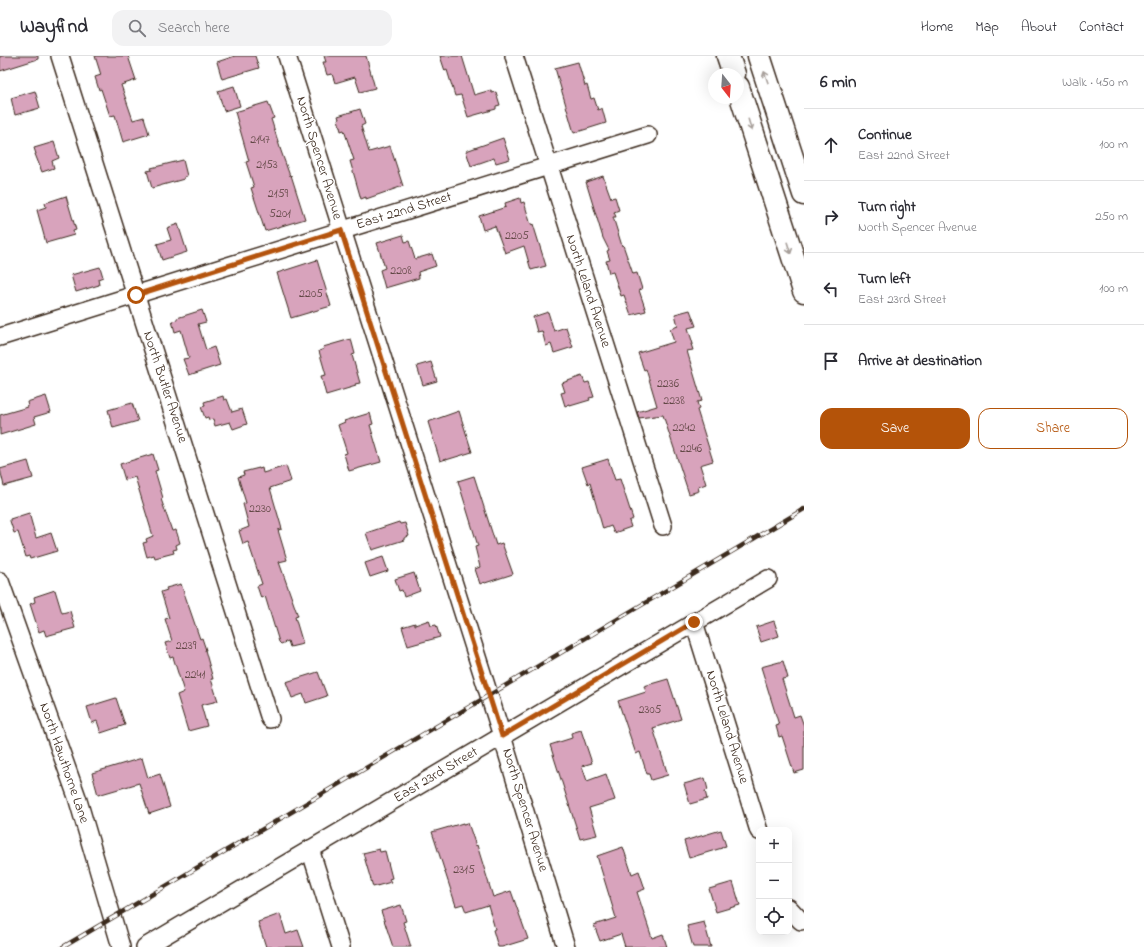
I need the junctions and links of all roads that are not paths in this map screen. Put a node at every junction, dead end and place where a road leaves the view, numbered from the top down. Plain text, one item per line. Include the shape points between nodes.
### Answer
1 (60, 56) edge
2 (287, 56) edge
3 (514, 56) edge
4 (728, 56) edge
5 (759, 56) edge
6 (732, 68) edge
7 (744, 104) edge
8 (648, 135) dead end
9 (549, 167) junction
10 (804, 194) edge
11 (341, 230) junction
12 (804, 291) edge
13 (136, 295) junction
14 (0, 337) edge
15 (662, 526) dead end
16 (768, 579) dead end
17 (0, 581) edge
18 (694, 622) junction
19 (270, 719) dead end
20 (502, 736) junction
21 (758, 827) edge
22 (310, 849) junction
23 (792, 912) edge
24 (801, 922) dead end
25 (121, 947) edge
26 (145, 947) edge
27 (341, 947) edge
28 (566, 947) edge

1 - 13 street, North Butler Avenue
2 - 11 street, North Spencer Avenue
3 - 9 street, North Leland Avenue
4 - 6 main road
10 -> 5 main road
7 -> 12 main road
8 - 9 street, East 22nd Street
9 - 11 street, East 22nd Street
9 - 15 street, North Leland Avenue
11 - 13 street, East 22nd Street
11 - 20 street, North Spencer Avenue
13 - 14 street, East 22nd Street
13 - 19 street, North Butler Avenue
16 - 18 street, East 23rd Street
17 - 25 street, North Hawthorne Lane via 77,797
18 - 20 street, East 23rd Street
18 - 21 street, North Leland Avenue
20 - 22 street, East 23rd Street
20 - 28 street, North Spencer Avenue
22 - 26 street, East 23rd Street
22 - 27 street
23 - 24 street

